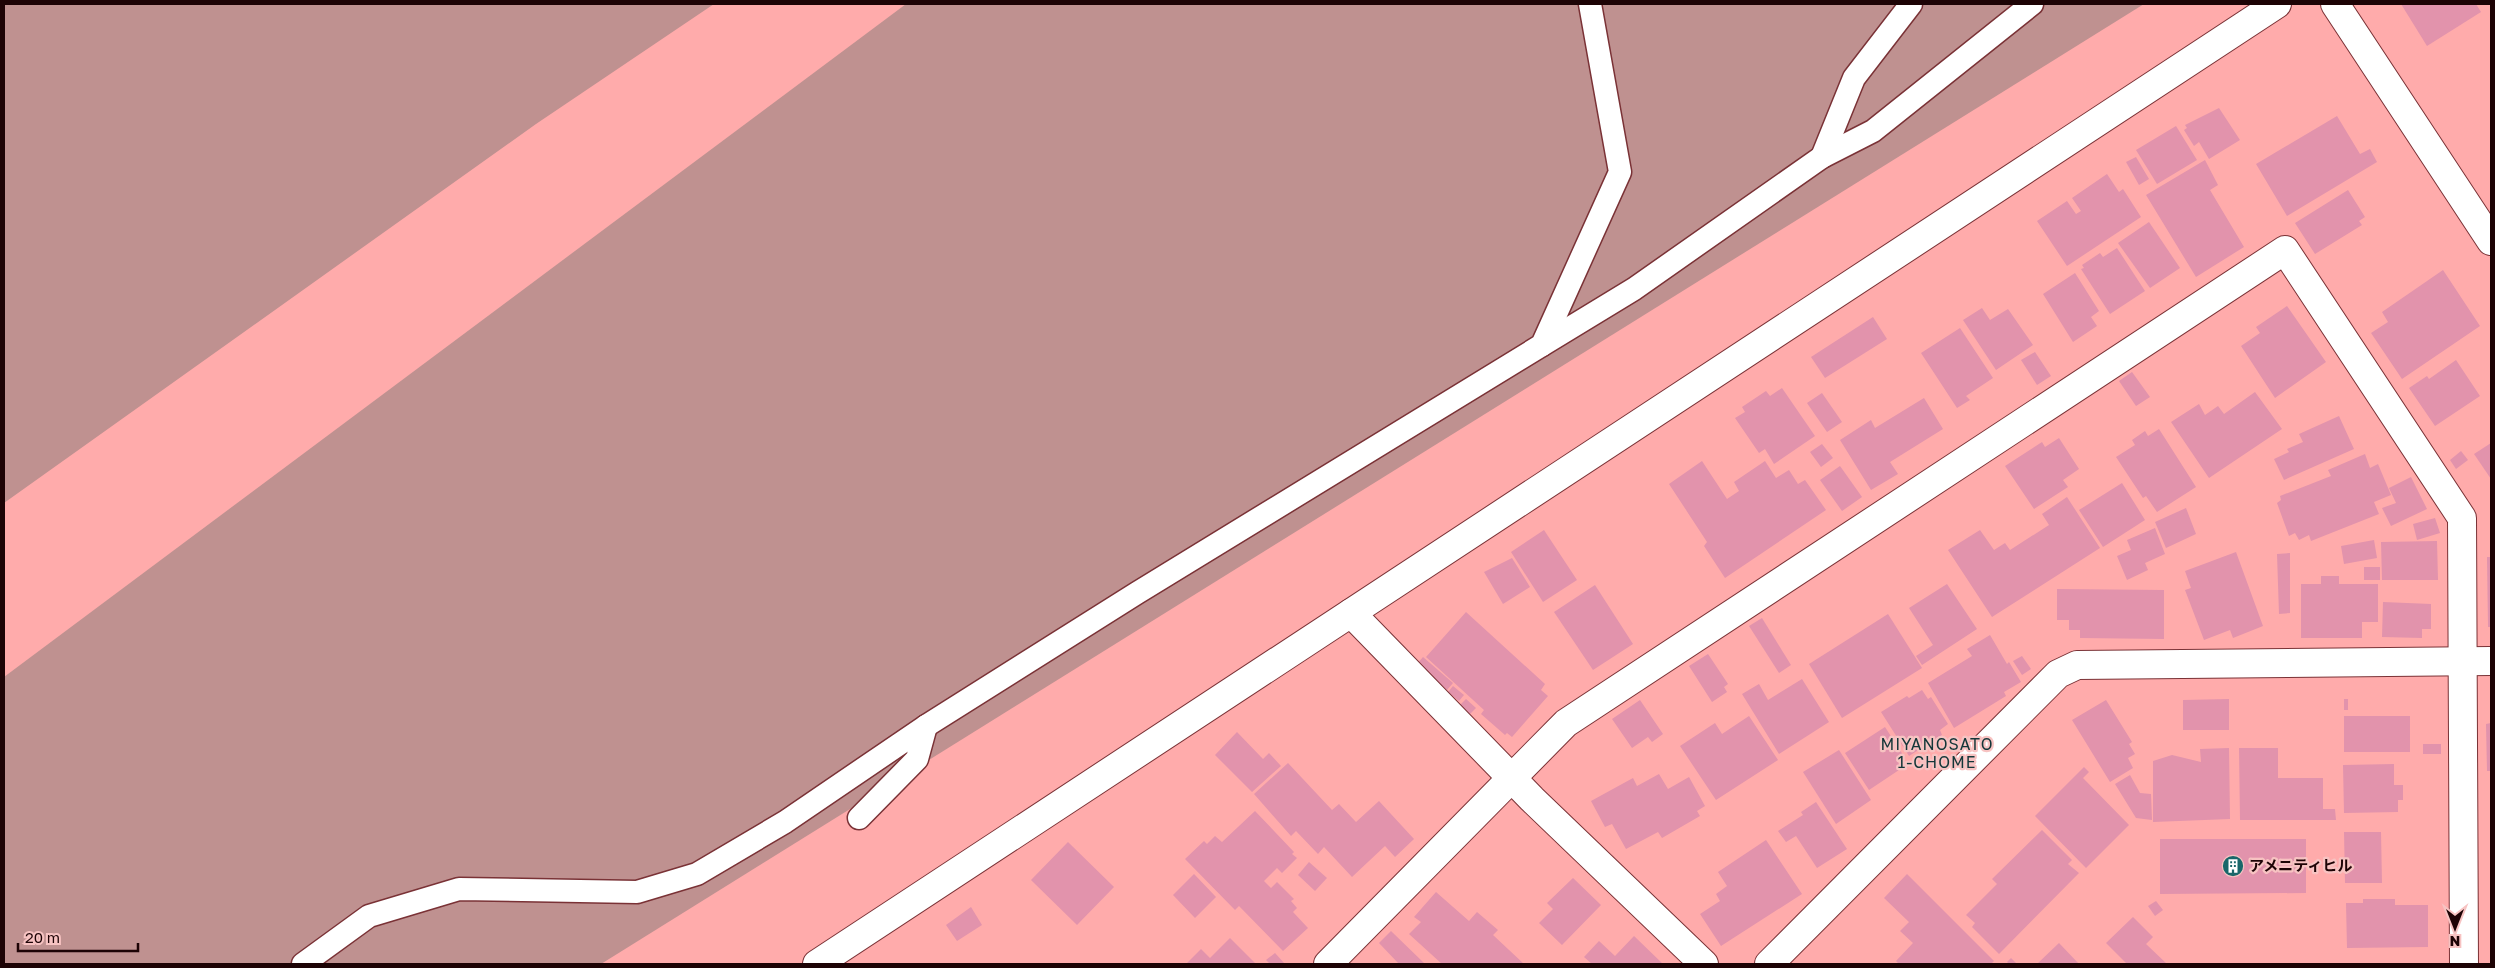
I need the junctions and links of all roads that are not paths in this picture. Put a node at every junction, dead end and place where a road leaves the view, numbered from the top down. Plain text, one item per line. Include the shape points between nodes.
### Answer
1 (1590, 4) edge
2 (1911, 4) edge
3 (2032, 4) edge
4 (2277, 4) edge
5 (2335, 4) edge
6 (1822, 157) junction
7 (2491, 240) edge
8 (1542, 345) junction
9 (1351, 613) junction
10 (2491, 661) edge
11 (2462, 662) junction
12 (926, 726) junction
13 (1512, 778) junction
14 (858, 818) dead end
15 (303, 964) edge
16 (817, 964) edge
17 (1328, 964) edge
18 (1704, 964) edge
19 (1770, 964) edge
20 (2464, 964) edge

1 - 8 lane via 1620,172
2 - 6 lane via 1854,78
3 - 6 lane via 1873,131
4 - 9 street
5 - 7 street
6 - 8 lane via 1634,289
8 - 12 lane
9 - 13 street
9 - 16 street
10 - 11 street
11 - 13 street via 2462,518 2285,250 1566,723
11 - 19 street via 2077,665 2058,674
11 - 20 street
12 - 14 lane via 917,759
12 - 15 lane via 785,822 697,874 637,892 459,889 369,916
13 - 17 street
13 - 18 street

